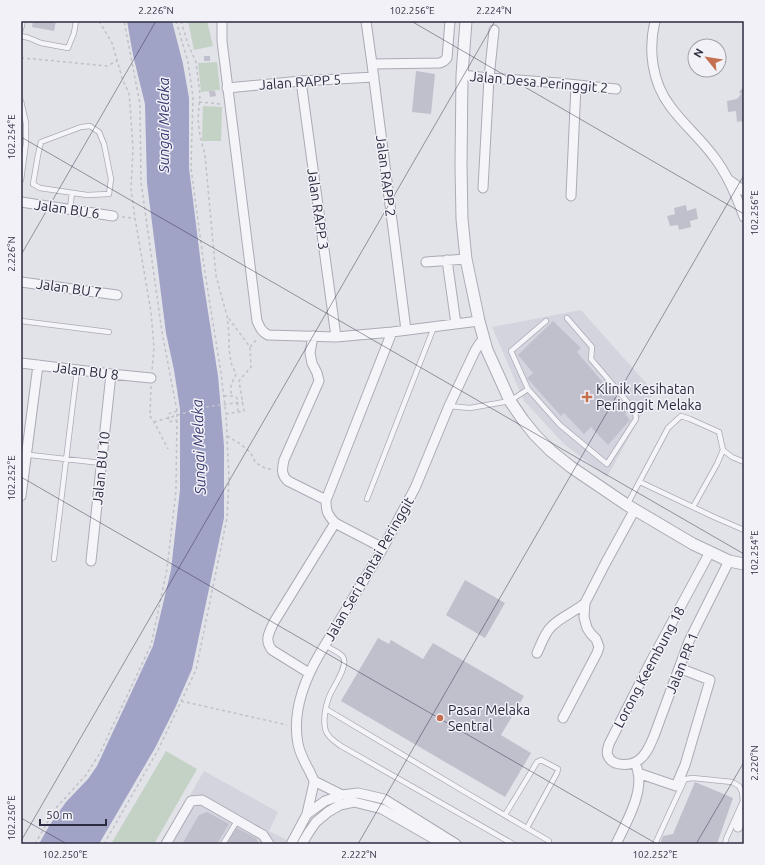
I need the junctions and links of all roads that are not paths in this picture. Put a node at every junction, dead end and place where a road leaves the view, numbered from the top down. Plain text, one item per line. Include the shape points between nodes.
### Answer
1 (23, 21) edge
2 (76, 21) edge
3 (222, 21) edge
4 (366, 21) edge
5 (450, 21) edge
6 (466, 21) edge
7 (655, 21) edge
8 (21, 28) edge
9 (494, 30) dead end
10 (21, 36) edge
11 (372, 64) junction
12 (462, 75) junction
13 (374, 77) junction
14 (489, 78) junction
15 (301, 81) junction
16 (576, 85) junction
17 (227, 88) junction
18 (616, 89) dead end
19 (21, 101) edge
20 (21, 180) edge
21 (728, 180) junction
22 (483, 188) dead end
23 (744, 191) edge
24 (72, 193) junction
25 (571, 196) dead end
26 (21, 202) edge
27 (70, 209) junction
28 (113, 216) road end
29 (744, 217) edge
30 (466, 259) junction
31 (447, 260) junction
32 (426, 262) dead end
33 (21, 282) edge
34 (117, 294) dead end
35 (567, 318) dead end
36 (21, 321) edge
37 (479, 321) junction
38 (546, 321) dead end
39 (456, 324) junction
40 (434, 327) junction
41 (406, 330) junction
42 (109, 332) dead end
43 (392, 332) junction
44 (314, 336) junction
45 (336, 337) junction
46 (484, 341) junction
47 (21, 363) edge
48 (38, 365) junction
49 (77, 370) junction
50 (111, 374) junction
51 (151, 378) road end
52 (528, 389) junction
53 (510, 401) junction
54 (449, 406) junction
55 (723, 450) junction
56 (24, 455) edge
57 (66, 459) junction
58 (744, 462) edge
59 (102, 463) junction
60 (640, 482) junction
61 (21, 496) edge
62 (367, 499) dead end
63 (326, 500) junction
64 (631, 507) junction
65 (693, 507) junction
66 (335, 523) junction
67 (744, 530) edge
68 (384, 548) junction
69 (710, 552) junction
70 (54, 559) dead end
71 (91, 561) dead end
72 (729, 561) junction
73 (744, 564) edge
74 (585, 603) junction
75 (325, 645) junction
76 (537, 653) dead end
77 (679, 668) junction
78 (309, 673) junction
79 (326, 709) junction
80 (563, 718) dead end
81 (635, 763) junction
82 (638, 773) junction
83 (314, 781) junction
84 (342, 795) junction
85 (744, 813) edge
86 (307, 814) junction
87 (505, 815) junction
88 (237, 821) junction
89 (738, 827) dead end
90 (527, 828) junction
91 (440, 843) edge
92 (166, 844) edge
93 (223, 844) edge
94 (269, 844) edge
95 (291, 844) edge
96 (302, 844) edge
97 (456, 844) edge
98 (512, 844) edge
99 (549, 844) edge
100 (616, 844) edge
101 (655, 844) edge
102 (724, 844) edge

1 - 8 lane
2 - 10 lane via 68,48 40,43
3 - 17 street
4 - 11 street, Jalan RAPP 2
5 - 11 street via 447,58 444,61
6 - 12 street
7 - 21 street via 652,51 660,89 669,106 714,157
9 - 14 street
11 - 13 street, Jalan RAPP 2
12 - 14 street, Jalan Desa Peringgit 2
12 - 30 street via 460,166
13 - 15 street, Jalan RAPP 5
13 - 41 street, Jalan RAPP 2
14 - 16 street, Jalan Desa Peringgit 2
14 - 22 street
15 - 17 street, Jalan RAPP 5
15 - 45 street, Jalan RAPP 3
16 - 18 street, Jalan Desa Peringgit 2
16 - 25 street
17 - 44 street via 259,328 268,335
19 - 20 lane via 26,123 26,144
21 - 23 street
21 - 29 street
24 - 24 lane via 40,188 33,184 41,142 90,126 99,132 104,144 111,179 109,194
24 - 27 lane
26 - 27 street, Jalan BU 6
27 - 28 street, Jalan BU 6
30 - 31 street
30 - 37 street
31 - 32 street
31 - 39 street
33 - 34 street, Jalan BU 7
35 - 52 lane via 592,347 591,358 635,411 636,419 607,464 560,425
36 - 42 lane
37 - 39 street
37 - 46 street
38 - 52 lane via 512,351
39 - 40 street
40 - 41 street
40 - 62 lane
41 - 43 street
43 - 45 street
43 - 63 street
44 - 45 street
44 - 63 street via 310,353 318,381 284,460 282,473 288,481
46 - 53 street
46 - 54 street, Jalan Seri Pantai Peringgit via 477,346
47 - 48 street, Jalan BU 8
48 - 49 street, Jalan BU 8
48 - 56 street
49 - 50 street, Jalan BU 8
49 - 57 lane
50 - 51 street, Jalan BU 8
50 - 59 street, Jalan BU 10
52 - 53 lane
53 - 54 lane via 470,408
53 - 64 street via 535,435 551,451 570,467
54 - 68 street, Jalan Seri Pantai Peringgit via 415,488
55 - 58 lane
55 - 60 lane via 719,432 681,416 668,428
55 - 65 lane
56 - 57 lane
56 - 61 street
57 - 59 lane
57 - 70 lane
59 - 71 street, Jalan BU 10
60 - 64 lane
60 - 65 lane
63 - 66 street via 326,509
64 - 69 street
64 - 74 street
65 - 67 lane
66 - 68 street
66 - 78 street via 274,622 267,639 272,650
68 - 75 street, Jalan Seri Pantai Peringgit
69 - 72 street
69 - 81 street, Lorong Keembung 18 via 609,744 607,751 612,761 619,764
72 - 73 street
72 - 77 street, Jalan PR 1 via 689,641
74 - 76 street via 551,627
74 - 80 street via 584,617 587,628 596,639 598,647
75 - 78 street, Jalan Seri Pantai Peringgit
75 - 79 lane via 344,657 345,662
77 - 81 street, Jalan PR 1 via 648,750
77 - 82 street via 710,680 685,765 676,786
78 - 83 street, Jalan Seri Pantai Peringgit via 303,688 296,734 301,755
79 - 87 lane
79 - 98 lane via 324,724 328,736 341,746
81 - 82 street
82 - 100 street via 635,802
83 - 84 street
83 - 86 street
84 - 86 street via 325,801
84 - 97 street via 358,793 384,799
85 - 89 street
86 - 95 street
87 - 90 lane
87 - 90 lane via 537,762 541,760 558,769
88 - 92 street via 202,800 191,801
88 - 93 lane
88 - 94 street via 263,835
90 - 99 lane via 550,841
91 - 96 street via 382,809 354,802 340,805 328,812 316,822
101 - 102 lane via 685,779 693,778 732,782 739,786 742,792 742,801

